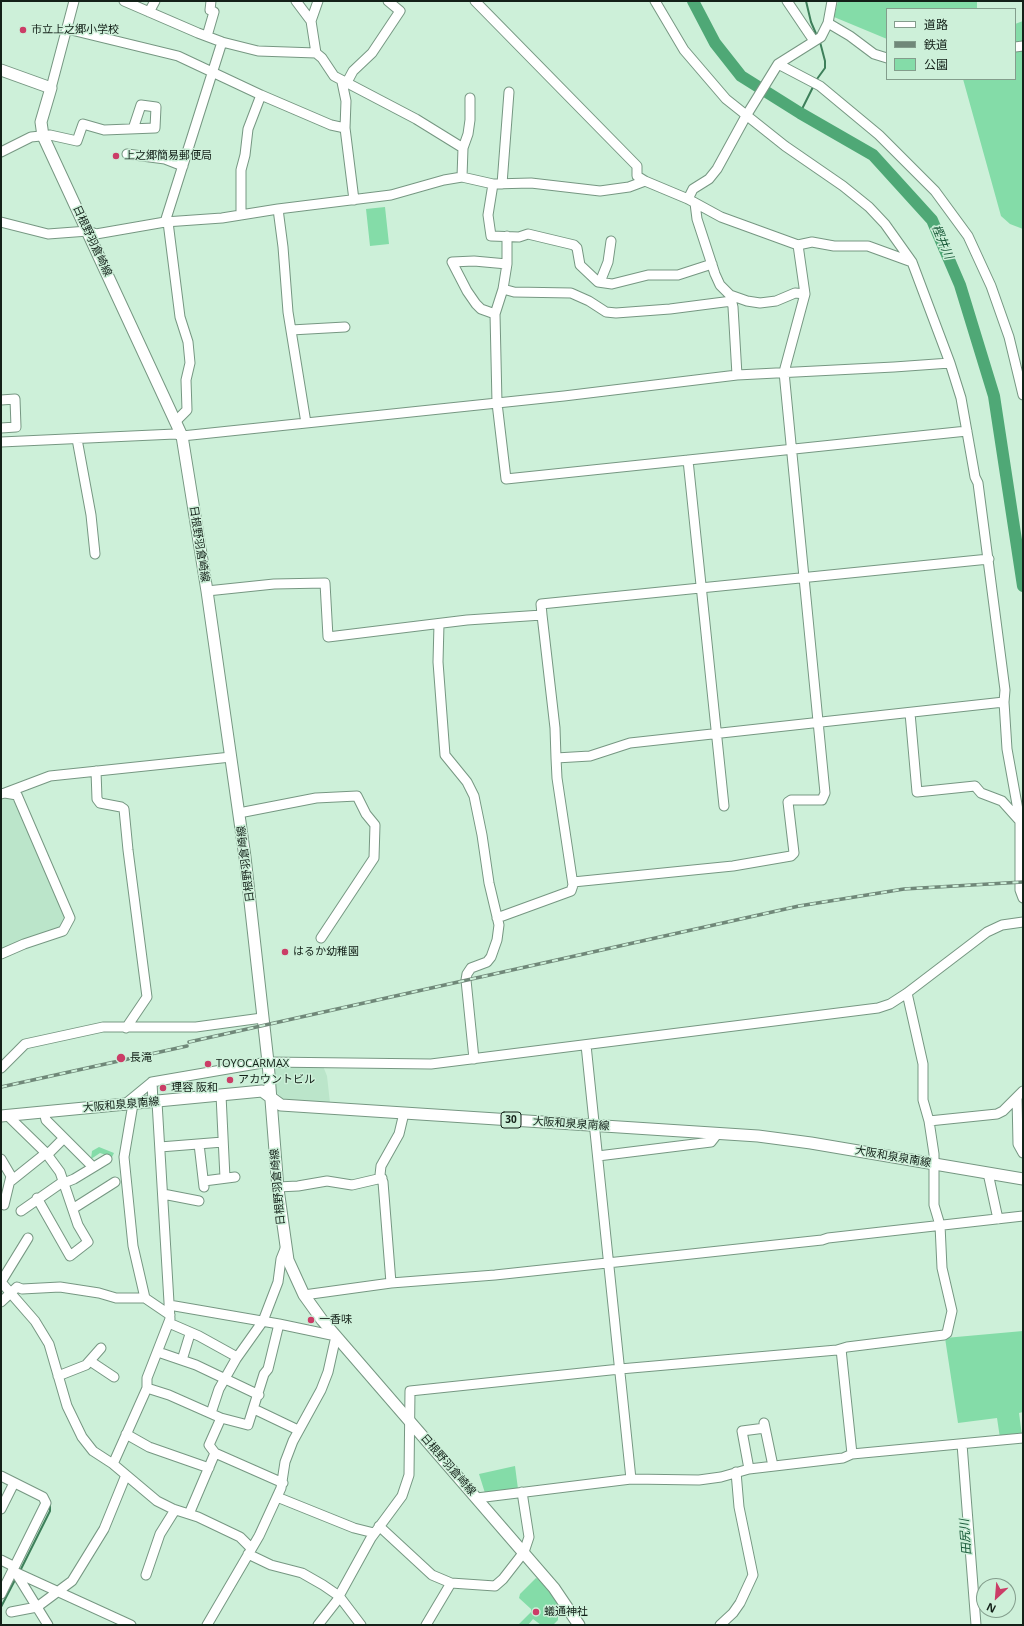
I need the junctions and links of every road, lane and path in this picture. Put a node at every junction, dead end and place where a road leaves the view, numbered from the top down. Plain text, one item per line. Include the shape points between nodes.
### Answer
1 (74, 1) edge
2 (124, 1) edge
3 (155, 1) edge
4 (211, 1) edge
5 (296, 1) edge
6 (318, 1) edge
7 (388, 1) edge
8 (475, 1) edge
9 (655, 1) edge
10 (787, 1) edge
11 (832, 1) edge
12 (149, 12) junction
13 (312, 21) junction
14 (828, 23) junction
15 (67, 29) junction
16 (207, 36) junction
17 (817, 39) junction
18 (222, 42) junction
19 (316, 53) junction
20 (886, 58) edge
21 (778, 64) junction
22 (1, 70) edge
23 (213, 72) junction
24 (344, 83) junction
25 (51, 88) junction
26 (509, 92) dead end
27 (261, 95) junction
28 (470, 98) dead end
29 (746, 116) junction
30 (345, 128) junction
31 (133, 129) dead end
32 (43, 136) junction
33 (464, 148) junction
34 (1, 152) edge
35 (127, 154) dead end
36 (182, 166) junction
37 (462, 178) junction
38 (645, 182) junction
39 (498, 184) junction
40 (354, 200) junction
41 (692, 201) junction
42 (278, 209) junction
43 (241, 215) junction
44 (1, 222) edge
45 (166, 222) junction
46 (88, 230) junction
47 (507, 236) junction
48 (611, 241) dead end
49 (798, 245) junction
50 (912, 262) junction
51 (507, 264) junction
52 (712, 264) junction
53 (600, 282) junction
54 (503, 289) junction
55 (806, 294) junction
56 (731, 298) junction
57 (495, 314) junction
58 (345, 327) dead end
59 (291, 330) junction
60 (950, 363) junction
61 (784, 372) junction
62 (737, 375) junction
63 (1023, 395) edge
64 (1, 400) edge
65 (497, 403) junction
66 (176, 421) junction
67 (306, 423) junction
68 (1, 428) edge
69 (967, 431) junction
70 (182, 436) junction
71 (77, 439) junction
72 (1, 442) edge
73 (791, 450) junction
74 (688, 460) junction
75 (94, 554) dead end
76 (989, 559) junction
77 (805, 577) junction
78 (701, 587) junction
79 (207, 591) junction
80 (542, 615) junction
81 (439, 624) junction
82 (1004, 702) junction
83 (910, 713) junction
84 (819, 724) junction
85 (716, 735) junction
86 (231, 757) junction
87 (556, 758) junction
88 (96, 771) junction
89 (3, 794) edge
90 (724, 806) dead end
91 (239, 813) junction
92 (1020, 821) junction
93 (573, 882) junction
94 (1023, 898) edge
95 (497, 918) junction
96 (1023, 922) edge
97 (321, 938) dead end
98 (1, 954) edge
99 (907, 993) junction
100 (262, 1018) junction
101 (126, 1028) junction
102 (586, 1045) junction
103 (474, 1059) junction
104 (268, 1062) junction
105 (1, 1068) edge
106 (152, 1082) junction
107 (1020, 1094) edge
108 (221, 1095) junction
109 (270, 1096) junction
110 (155, 1102) junction
111 (128, 1104) junction
112 (44, 1112) junction
113 (404, 1113) junction
114 (4, 1115) edge
115 (929, 1121) junction
116 (594, 1126) junction
117 (718, 1133) junction
118 (64, 1138) junction
119 (223, 1142) junction
120 (199, 1144) junction
121 (160, 1148) junction
122 (1023, 1153) edge
123 (47, 1154) junction
124 (598, 1156) junction
125 (107, 1158) dead end
126 (1, 1159) edge
127 (935, 1164) junction
128 (93, 1167) junction
129 (988, 1173) junction
130 (382, 1178) junction
131 (1023, 1178) edge
132 (11, 1181) junction
133 (64, 1182) junction
134 (115, 1182) dead end
135 (278, 1187) junction
136 (163, 1194) junction
137 (37, 1198) junction
138 (199, 1201) dead end
139 (4, 1204) dead end
140 (74, 1208) junction
141 (21, 1211) dead end
142 (1023, 1216) edge
143 (998, 1219) junction
144 (940, 1225) junction
145 (28, 1238) dead end
146 (285, 1249) junction
147 (609, 1262) junction
148 (391, 1284) junction
149 (10, 1292) junction
150 (304, 1295) junction
151 (146, 1298) junction
152 (1, 1302) edge
153 (169, 1305) junction
154 (169, 1319) junction
155 (263, 1321) junction
156 (279, 1324) junction
157 (190, 1334) junction
158 (336, 1336) junction
159 (101, 1348) dead end
160 (841, 1349) junction
161 (158, 1352) junction
162 (237, 1357) junction
163 (90, 1360) junction
164 (182, 1360) junction
165 (620, 1369) junction
166 (58, 1376) junction
167 (114, 1377) dead end
168 (224, 1379) junction
169 (147, 1388) junction
170 (259, 1395) junction
171 (254, 1409) junction
172 (211, 1413) junction
173 (221, 1418) junction
174 (409, 1420) junction
175 (298, 1430) junction
176 (126, 1434) junction
177 (1023, 1438) edge
178 (962, 1444) junction
179 (215, 1453) junction
180 (852, 1454) junction
181 (113, 1464) junction
182 (773, 1466) junction
183 (209, 1468) junction
184 (749, 1468) junction
185 (736, 1472) junction
186 (126, 1475) junction
187 (1, 1476) edge
188 (631, 1479) junction
189 (14, 1483) junction
190 (283, 1483) junction
191 (522, 1492) junction
192 (277, 1497) junction
193 (477, 1498) junction
194 (1, 1509) edge
195 (175, 1510) junction
196 (189, 1514) junction
197 (377, 1530) junction
198 (250, 1551) junction
199 (524, 1552) junction
200 (1, 1560) edge
201 (14, 1571) junction
202 (146, 1575) dead end
203 (451, 1583) junction
204 (58, 1591) junction
205 (1, 1594) edge
206 (339, 1597) junction
207 (37, 1607) junction
208 (11, 1612) dead end
209 (48, 1625) edge
210 (130, 1625) edge
211 (207, 1625) edge
212 (318, 1625) edge
213 (361, 1625) edge
214 (426, 1625) edge
215 (579, 1625) edge
216 (720, 1625) edge
217 (976, 1625) edge

1 - 15 street
2 - 12 street
3 - 12 street
4 - 16 street via 210,10 214,12
5 - 13 street
6 - 13 street
7 - 24 street via 400,10 372,54
8 - 38 street via 637,166 637,176
9 - 29 street via 692,61 726,99
10 - 17 street
11 - 14 street
12 - 16 street
13 - 19 street
14 - 17 street
14 - 20 street via 874,54
15 - 23 street via 178,56
15 - 25 street
16 - 18 street
17 - 21 street
18 - 19 street via 258,51
18 - 23 street
19 - 24 street via 334,76
21 - 29 street
21 - 63 street via 820,86 879,135 935,191 968,236 992,286 1009,337
22 - 25 main road
23 - 27 street
23 - 36 street
24 - 30 street
24 - 33 street via 416,119
25 - 32 main road, 日根野羽倉崎線 via 41,122
26 - 39 street
27 - 30 street via 331,125
27 - 43 street via 248,129 241,170
28 - 33 street via 470,120
29 - 41 street via 717,169 709,179 693,189
29 - 50 street via 869,207 885,224
30 - 40 street
31 - 32 street via 104,130 83,124 77,141 50,135
32 - 34 street via 32,137
32 - 46 main road, 日根野羽倉崎線
33 - 37 street
35 - 36 street via 165,159
36 - 45 street
37 - 39 street
37 - 40 street via 444,180 391,196
38 - 39 street via 600,191 531,183
38 - 41 street
39 - 47 street via 488,215 491,236
40 - 42 street
41 - 49 street via 721,217
41 - 52 street
42 - 43 street
42 - 59 street
43 - 45 street
44 - 46 street via 48,234
45 - 46 street via 96,234
45 - 66 street via 180,317 188,342 190,363 186,380 187,410
46 - 66 main road, 日根野羽倉崎線
47 - 51 street
47 - 53 street via 519,237 528,234 574,244 580,265
48 - 53 street via 608,262
49 - 50 street via 812,242 834,246 868,246
49 - 55 street
50 - 60 street
51 - 54 street
51 - 57 street via 452,262 476,304 481,309
52 - 53 street via 678,275 648,275 612,284
52 - 56 street via 720,285
54 - 56 street via 514,292 571,292 606,312 616,313 670,309
54 - 57 street
55 - 56 street via 795,293 776,301 760,303
55 - 61 street
56 - 62 street
57 - 65 street
58 - 59 street
59 - 67 street
60 - 61 street
60 - 69 street via 961,398
61 - 62 street
61 - 73 street
62 - 65 street
64 - 68 street via 15,399 16,427
65 - 67 street
65 - 74 street via 506,479
66 - 70 main road, 日根野羽倉崎線
67 - 70 street
69 - 73 street
69 - 76 street via 978,483
70 - 71 street via 175,434
70 - 79 main road, 日根野羽倉崎線
71 - 72 street
71 - 75 street via 92,515
73 - 74 street
73 - 77 street
74 - 78 street
76 - 77 street
76 - 82 street via 1006,690
77 - 78 street
77 - 84 street
78 - 80 street via 541,604
78 - 85 street
79 - 81 street via 274,584 325,583 328,637
79 - 86 main road, 日根野羽倉崎線
80 - 81 street
80 - 87 street
81 - 95 street via 438,662 445,755 467,782 474,796
82 - 83 street
82 - 92 street via 1007,749
83 - 84 street
83 - 92 street via 917,792 975,786 981,793 1002,801
84 - 85 street
84 - 93 street via 825,793 822,800 788,802 794,853 791,856 733,866
85 - 87 street via 630,743 590,756
85 - 90 street
86 - 88 street
86 - 91 main road, 日根野羽倉崎線
87 - 93 street
88 - 89 street via 42,777
88 - 101 street via 97,800 124,809 147,997
89 - 98 street via 17,795 70,918 63,931
91 - 97 street via 316,798 357,796 375,825 374,858
91 - 100 main road, 日根野羽倉崎線
92 - 94 street via 1020,890
93 - 95 street via 571,892
95 - 103 street via 497,940 491,957 487,962 471,968 466,980
96 - 99 street via 1002,925 987,932
99 - 102 street via 878,1008
99 - 115 street via 923,1064 923,1100
100 - 101 street via 196,1027
100 - 104 main road, 日根野羽倉崎線
101 - 105 street via 103,1027 25,1044
102 - 103 street
102 - 116 street
103 - 104 street via 431,1064
104 - 106 street
104 - 109 main road, 日根野羽倉崎線
106 - 110 street
106 - 111 street
107 - 115 street via 997,1114
107 - 122 street via 1018,1139
108 - 109 main road, 大阪和泉泉南線 / 30 via 262,1091
108 - 110 main road, 大阪和泉泉南線 / 30
108 - 119 street
109 - 113 main road, 大阪和泉泉南線 / 30 via 281,1105
109 - 135 main road, 日根野羽倉崎線
110 - 111 main road, 大阪和泉泉南線 / 30
110 - 121 street
111 - 112 main road, 大阪和泉泉南線 / 30
111 - 151 street via 124,1157 129,1220
112 - 114 main road, 大阪和泉泉南線 / 30
112 - 118 street via 46,1120
113 - 116 main road, 大阪和泉泉南線 / 30
113 - 130 street via 399,1134 381,1166
114 - 123 street
115 - 127 street
116 - 117 main road, 大阪和泉泉南線 / 30
116 - 124 street
117 - 124 street via 712,1142
117 - 127 main road, 大阪和泉泉南線 / 30 via 805,1142
118 - 123 street
118 - 128 street
119 - 120 street
119 - 120 street via 230,1178 204,1184
120 - 121 street
121 - 136 street
123 - 132 street
123 - 133 street
124 - 147 street
125 - 128 street
126 - 132 street via 8,1169
127 - 129 main road, 大阪和泉泉南線 / 30
127 - 144 street via 934,1204
128 - 133 street
129 - 131 main road, 大阪和泉泉南線 / 30
129 - 143 street
130 - 135 street via 352,1185 327,1181
130 - 148 street
132 - 139 street
133 - 137 street
133 - 140 street
134 - 140 street
135 - 146 main road, 日根野羽倉崎線
136 - 138 street
136 - 153 street
137 - 140 street via 70,1256 88,1242 78,1225
137 - 141 street
142 - 143 street
143 - 144 street
144 - 147 street
144 - 160 street via 942,1268 952,1310 947,1333 944,1336
145 - 149 street via 1,1282
146 - 150 main road, 日根野羽倉崎線
146 - 155 street via 278,1282
147 - 148 street
147 - 165 street
148 - 150 street
149 - 151 street via 17,1286 22,1289 60,1287 116,1298
149 - 152 street
149 - 166 street via 49,1344
150 - 158 main road, 日根野羽倉崎線
151 - 154 street
153 - 154 street
153 - 155 street
154 - 157 street
154 - 161 street
155 - 156 street
155 - 162 street
156 - 158 street
156 - 170 street
157 - 162 street via 199,1336
157 - 164 street
158 - 174 main road, 日根野羽倉崎線
158 - 175 street via 321,1390
159 - 163 street
160 - 165 street
160 - 180 street
161 - 164 street
161 - 169 street via 147,1378
162 - 168 street
163 - 166 street via 86,1365
163 - 167 street
164 - 168 street
165 - 174 street via 410,1391
165 - 188 street
166 - 181 street via 67,1406 82,1437 93,1451
168 - 170 street
168 - 172 street
169 - 172 street
169 - 176 street
170 - 171 street
171 - 173 street via 248,1425
171 - 175 street
172 - 173 street
173 - 179 street via 209,1445
174 - 193 main road, 日根野羽倉崎線
174 - 197 street via 409,1475 402,1496
175 - 190 street via 286,1462
176 - 181 street
176 - 183 street via 149,1447
177 - 178 street
178 - 180 street
178 - 217 street
179 - 183 street
179 - 190 street
180 - 182 street via 843,1458
181 - 186 street
182 - 184 street
182 - 184 street via 764,1426 742,1431
183 - 196 street
184 - 185 street
185 - 188 street via 698,1480
185 - 216 street via 739,1507 753,1575 740,1603
186 - 195 street via 157,1501
186 - 204 street via 104,1529 89,1557 72,1581
187 - 189 street
188 - 191 street
189 - 194 street
189 - 201 street via 43,1498 46,1503
190 - 192 street
191 - 193 street
191 - 199 street via 528,1537
192 - 197 street via 354,1528
192 - 198 street
193 - 199 main road, 日根野羽倉崎線
195 - 196 street
195 - 202 street via 160,1534
196 - 198 street via 240,1537
197 - 203 street via 432,1575
197 - 206 street
198 - 206 street via 270,1565 302,1573
198 - 211 street
199 - 203 street via 503,1579 494,1586
199 - 215 main road, 日根野羽倉崎線 via 554,1588
200 - 201 street
201 - 204 street
201 - 205 street
201 - 207 street
203 - 214 street
204 - 207 street
204 - 210 street
206 - 212 street
206 - 213 street
207 - 208 street
207 - 209 street

